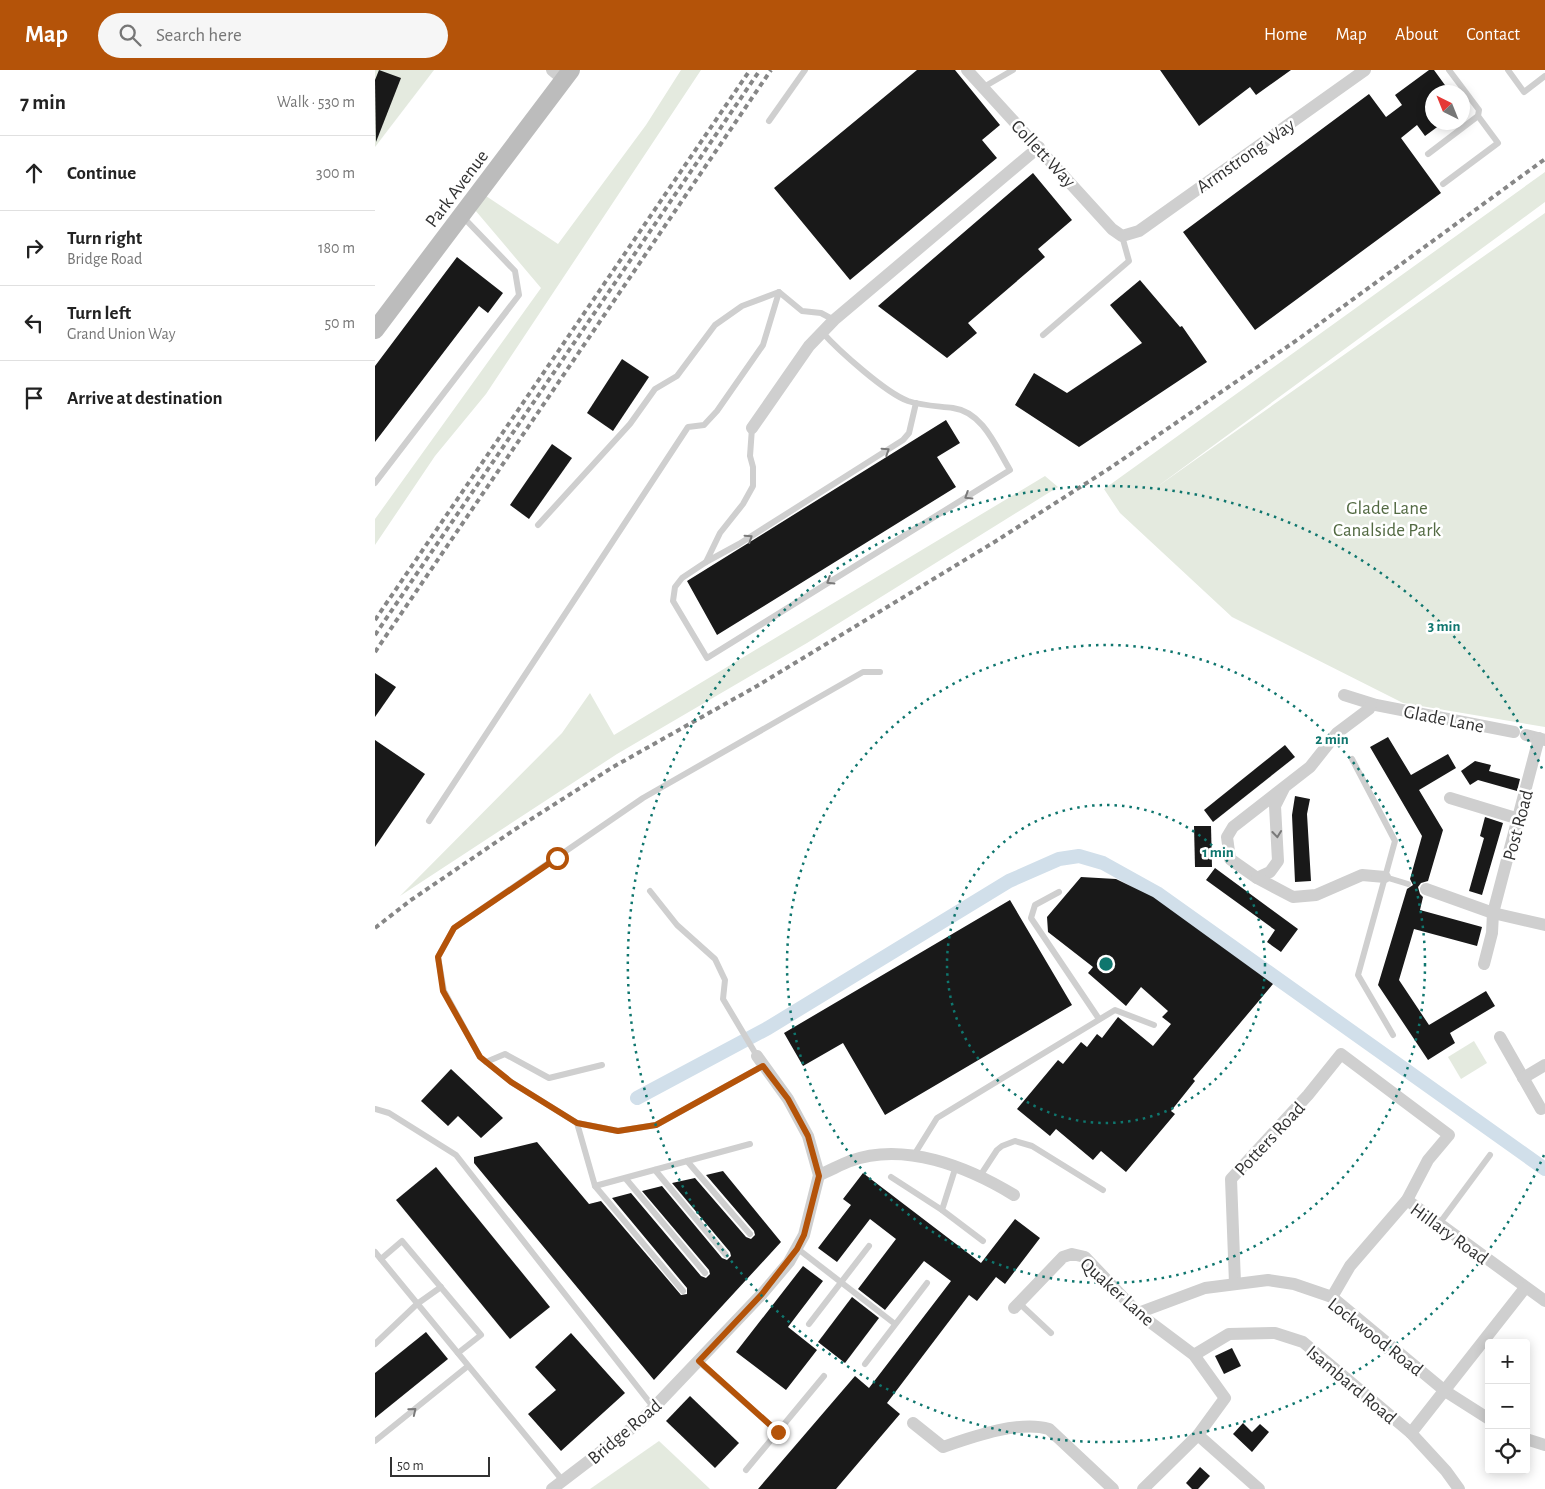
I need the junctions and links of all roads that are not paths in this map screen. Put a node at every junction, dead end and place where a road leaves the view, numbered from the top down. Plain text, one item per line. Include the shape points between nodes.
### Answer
1 (805, 70) edge
2 (967, 70) edge
3 (1013, 70) edge
4 (1365, 70) edge
5 (1449, 70) edge
6 (1508, 70) edge
7 (562, 73) edge
8 (1545, 76) edge
9 (983, 88) junction
10 (1478, 116) junction
11 (769, 121) dead end
12 (1039, 147) junction
13 (1428, 154) dead end
14 (1443, 184) dead end
15 (461, 216) junction
16 (1122, 236) junction
17 (779, 292) junction
18 (834, 320) junction
19 (375, 330) edge
20 (822, 332) junction
21 (1043, 335) dead end
22 (916, 403) junction
23 (751, 428) joint
24 (375, 483) edge
25 (538, 525) dead end
26 (706, 562) junction
27 (880, 672) dead end
28 (1344, 695) dead end
29 (1371, 704) junction
30 (1542, 739) edge
31 (1352, 759) dead end
32 (1285, 788) junction
33 (1450, 798) dead end
34 (1519, 819) junction
35 (429, 821) dead end
36 (1278, 861) junction
37 (1385, 877) junction
38 (1257, 878) junction
39 (1408, 884) dead end
40 (1426, 889) dead end
41 (650, 891) dead end
42 (1059, 892) dead end
43 (1286, 895) junction
44 (1493, 913) junction
45 (1545, 925) edge
46 (1484, 964) dead end
47 (1099, 1019) junction
48 (1154, 1025) dead end
49 (1393, 1035) dead end
50 (1500, 1037) dead end
51 (760, 1061) junction
52 (486, 1062) junction
53 (602, 1065) dead end
54 (1545, 1065) edge
55 (1523, 1078) junction
56 (375, 1109) edge
57 (1541, 1109) dead end
58 (577, 1123) junction
59 (750, 1144) dead end
60 (914, 1155) junction
61 (1490, 1156) dead end
62 (687, 1161) junction
63 (956, 1166) junction
64 (655, 1170) junction
65 (819, 1176) junction
66 (891, 1176) dead end
67 (980, 1176) junction
68 (626, 1179) junction
69 (595, 1186) junction
70 (1103, 1190) dead end
71 (1014, 1195) dead end
72 (1407, 1200) junction
73 (942, 1210) junction
74 (1439, 1224) junction
75 (750, 1234) dead end
76 (983, 1241) dead end
77 (869, 1246) dead end
78 (797, 1249) junction
79 (375, 1252) edge
80 (727, 1255) dead end
81 (381, 1259) junction
82 (705, 1274) dead end
83 (841, 1282) junction
84 (1235, 1283) junction
85 (927, 1284) dead end
86 (441, 1287) junction
87 (1525, 1288) junction
88 (683, 1292) dead end
89 (1332, 1297) junction
90 (1545, 1302) edge
91 (417, 1304) junction
92 (1016, 1305) joint
93 (1138, 1312) junction
94 (809, 1324) dead end
95 (895, 1324) junction
96 (1051, 1333) dead end
97 (375, 1344) edge
98 (458, 1353) junction
99 (1194, 1355) junction
100 (699, 1361) junction
101 (865, 1364) dead end
102 (468, 1366) junction
103 (824, 1376) dead end
104 (1445, 1391) junction
105 (654, 1408) junction
106 (1485, 1416) edge
107 (913, 1423) dead end
108 (778, 1432) junction
109 (1411, 1433) junction
110 (1198, 1436) junction
111 (1530, 1440) edge
112 (375, 1441) edge
113 (1545, 1445) edge
114 (746, 1470) dead end
115 (563, 1481) junction
116 (552, 1489) edge
117 (1113, 1489) edge
118 (1143, 1489) edge
119 (1259, 1489) edge
120 (1459, 1489) edge

1 - 11 lane
2 - 9 street, Collett Way
3 - 9 lane
4 - 16 street, Armstrong Way via 1139,230
5 - 10 lane via 1479,110
6 - 8 lane via 1524,92
7 - 15 street, Park Avenue
9 - 12 street, Collett Way
10 - 13 lane
10 - 14 lane via 1498,143
12 - 16 street, Collett Way via 1112,229
12 - 18 street
15 - 19 street, Park Avenue
15 - 24 lane via 515,271 519,295
16 - 21 lane via 1129,260
17 - 18 lane via 802,311 821,313
17 - 25 lane via 742,306 715,325 677,376 655,389 623,431
17 - 35 lane via 763,345 717,411 704,424 688,427
18 - 20 street
20 - 22 lane via 839,351 899,396
20 - 23 street
26 -> 22 lane via 748,539 903,440 909,433
22 -> 26 lane via 966,411 985,428 1010,470 707,658 673,602 675,587 682,578
23 - 26 lane via 753,486 720,533
27 - 52 lane via 863,672 643,798 454,928 438,957 443,991 480,1057
28 - 29 street, Glade Lane
29 - 30 street, Glade Lane
29 - 32 street via 1369,709 1337,733 1310,767
30 - 34 street, Post Road
31 - 37 lane via 1395,841
32 -> 36 street via 1275,806
32 - 38 street via 1233,827 1227,837 1230,859
33 - 34 street
34 - 44 street, Post Road
36 - 38 street via 1269,872
36 - 43 street via 1279,882
37 - 39 lane
37 - 43 street via 1362,875 1317,895
37 - 49 lane via 1358,975
38 - 43 street
40 - 44 street
41 - 51 lane via 677,925 715,959 725,980 723,999
42 - 47 lane via 1035,905 1031,918
44 - 45 street
44 - 46 street, Post Road via 1493,933
47 - 48 lane via 1115,1010
47 - 60 lane via 937,1118
50 - 55 street
51 - 58 lane via 656,1125 618,1131
51 - 65 street, Bridge Road via 788,1099 808,1136
52 - 53 lane via 505,1054 549,1078
52 - 58 lane via 511,1082
54 - 55 street
55 - 57 street
56 - 105 lane via 389,1113 456,1155
58 - 69 lane
59 - 62 lane
60 - 63 street
60 - 65 street via 851,1160
61 - 74 lane
62 - 64 lane
62 - 75 lane
63 - 67 street
63 - 73 lane
64 - 68 lane
64 - 80 lane
65 - 78 street, Bridge Road via 804,1235
66 - 73 lane
67 - 70 lane via 1002,1146 1015,1141 1032,1146
67 - 71 street
68 - 69 lane
68 - 82 lane
69 - 88 lane
72 - 74 street, Hillary Road
72 - 84 street, Potters Road via 1428,1160 1449,1135 1337,1058 1308,1095 1231,1179
72 - 89 street, Hillary Road via 1351,1266
73 - 76 lane
74 - 87 street, Hillary Road
77 - 83 lane
78 - 83 lane
78 - 100 street, Bridge Road via 762,1294
79 - 81 lane
81 - 86 lane via 402,1241
81 - 91 lane
83 - 94 lane
83 - 95 lane
84 - 89 street, Lockwood Road via 1268,1280 1294,1284
84 - 93 street, Lockwood Road via 1205,1288
85 - 95 lane
86 - 91 lane
86 - 98 lane via 481,1334
87 - 90 street, Hillary Road
87 - 104 street
89 - 104 street, Lockwood Road
91 - 97 lane
91 - 98 lane
92 - 93 street, Quaker Lane via 1056,1262 1078,1254 1093,1264
92 - 96 lane
93 - 99 street, Quaker Lane
95 - 101 lane
98 - 102 lane
99 - 109 street, Isambard Road via 1229,1334 1275,1333 1303,1342
99 - 110 street, Quaker Lane via 1225,1398
100 - 105 street, Bridge Road
100 - 108 lane
112 -> 102 lane
102 - 115 lane
103 - 108 lane
104 - 106 street, Lockwood Road
104 - 109 street
105 - 115 street, Bridge Road
107 - 117 street via 943,1447 1005,1430 1039,1426 1049,1429
108 - 114 lane
109 - 120 street, Isambard Road
110 - 118 street
110 - 119 street
111 - 113 street
115 - 116 street, Bridge Road

